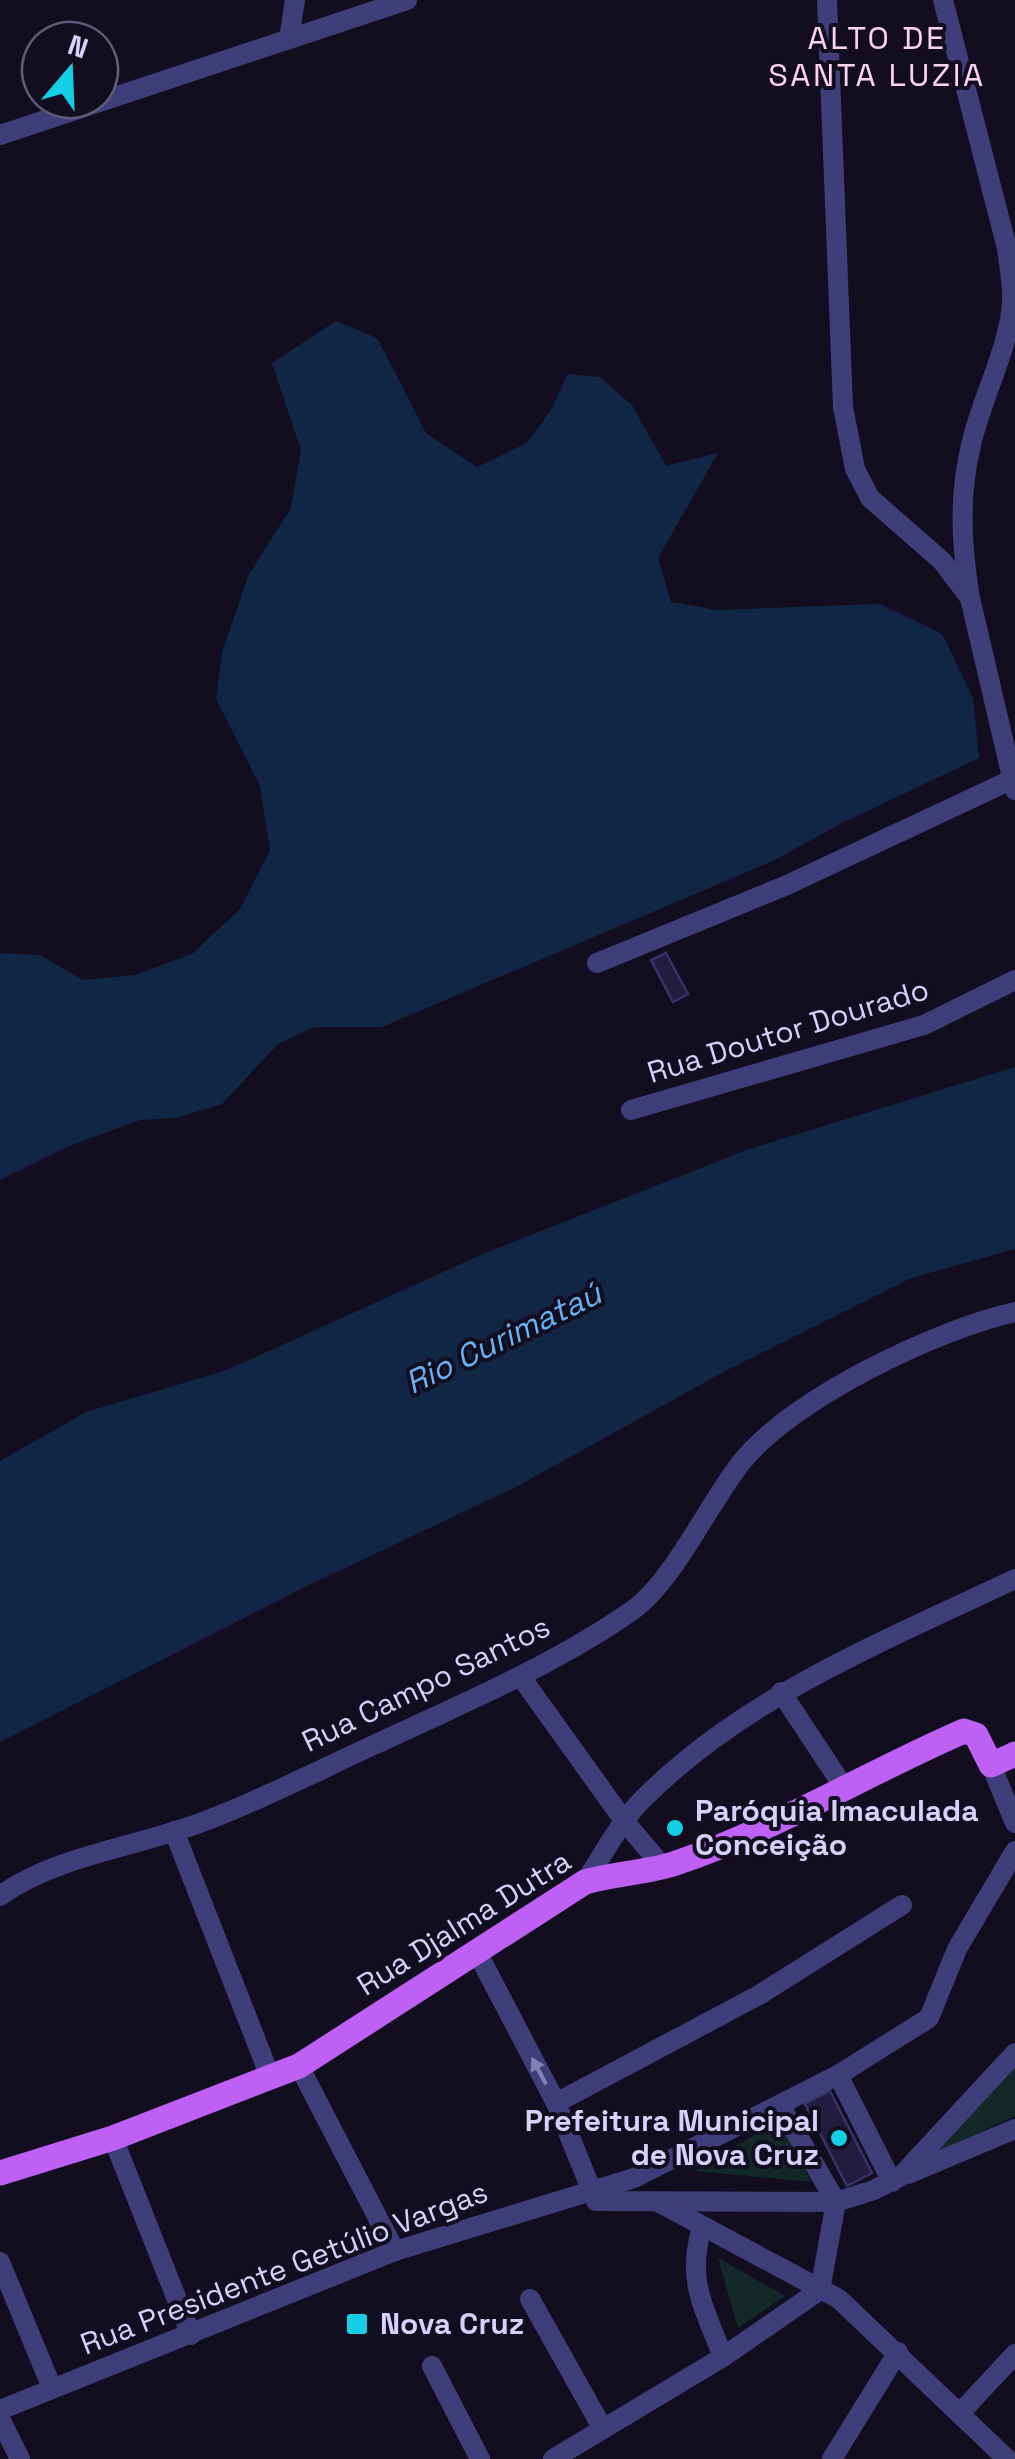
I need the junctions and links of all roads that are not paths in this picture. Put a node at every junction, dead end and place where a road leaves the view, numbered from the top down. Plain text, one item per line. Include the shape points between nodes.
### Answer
1 (296, 0) edge
2 (407, 0) edge
3 (827, 0) edge
4 (943, 0) edge
5 (289, 39) junction
6 (0, 134) edge
7 (1011, 246) edge
8 (970, 598) junction
9 (1014, 785) edge
10 (597, 963) dead end
11 (1015, 980) edge
12 (632, 1110) dead end
13 (1015, 1312) edge
14 (1015, 1579) edge
15 (521, 1677) junction
16 (782, 1692) junction
17 (1015, 1754) edge
18 (990, 1765) junction
19 (843, 1786) junction
20 (624, 1822) junction
21 (1015, 1823) edge
22 (174, 1831) junction
23 (1015, 1852) edge
24 (663, 1867) junction
25 (586, 1882) junction
26 (0, 1896) edge
27 (902, 1905) dead end
28 (477, 1952) junction
29 (1015, 2053) edge
30 (300, 2066) junction
31 (838, 2075) junction
32 (271, 2079) junction
33 (556, 2103) junction
34 (780, 2105) junction
35 (1015, 2129) edge
36 (113, 2138) junction
37 (0, 2172) edge
38 (897, 2179) junction
39 (593, 2195) junction
40 (656, 2201) junction
41 (836, 2202) junction
42 (702, 2228) junction
43 (395, 2251) junction
44 (0, 2262) edge
45 (820, 2290) junction
46 (530, 2299) dead end
47 (191, 2334) junction
48 (898, 2352) junction
49 (1015, 2354) edge
50 (723, 2357) junction
51 (432, 2366) dead end
52 (52, 2388) junction
53 (0, 2410) edge
54 (961, 2412) junction
55 (0, 2420) edge
56 (603, 2429) junction
57 (20, 2459) edge
58 (480, 2459) edge
59 (553, 2459) edge
60 (832, 2459) edge
61 (1007, 2459) edge

1 - 5 street
2 - 5 street
3 - 8 street via 850,454 870,498 942,561
4 - 7 street
5 - 6 street
7 - 8 street via 1009,321 964,486 960,538
8 - 9 street
9 - 10 street
11 - 12 street, Rua Doutor Dourado via 924,1024
13 - 15 street, Rua Campo Santos via 944,1335 785,1422 741,1462 635,1608
14 - 16 street
15 - 20 street
15 - 22 street, Rua Campo Santos
16 - 19 street
16 - 20 street via 670,1775
17 - 18 main road
18 - 19 main road, Rua Djalma Dutra via 976,1735 964,1731
18 - 21 street
19 - 24 main road, Rua Djalma Dutra via 756,1832
20 - 24 street
20 - 25 street
22 - 26 street, Rua Campo Santos via 39,1875
22 - 32 street
23 - 31 street, Rua Presidente Getúlio Vargas via 957,1948 929,2018
24 - 25 main road, Rua Djalma Dutra
25 - 28 main road, Rua Djalma Dutra
27 - 33 street via 759,1996
28 - 30 main road, Rua Djalma Dutra
33 -> 28 street
29 - 38 street
30 - 32 main road, Rua Djalma Dutra
30 - 43 street
31 - 34 street, Rua Presidente Getúlio Vargas
31 - 38 street
32 - 36 main road, Rua Djalma Dutra
33 - 39 street
34 - 39 street, Rua Presidente Getúlio Vargas
34 - 41 street
35 - 38 street
36 - 37 main road, Rua Djalma Dutra
36 - 47 street
38 - 41 street
39 - 40 street
39 - 43 street, Rua Presidente Getúlio Vargas
40 - 41 street
40 - 42 street
41 - 45 street
42 - 45 street
42 - 50 street via 696,2284
43 - 47 street, Rua Presidente Getúlio Vargas
44 - 52 street
45 - 48 street
45 - 50 street
46 - 56 street
47 - 52 street, Rua Presidente Getúlio Vargas
48 - 54 street
48 - 60 street
49 - 54 street
50 - 56 street
51 - 58 street
52 - 53 street, Rua Presidente Getúlio Vargas
54 - 61 street
55 - 57 street
56 - 59 street

